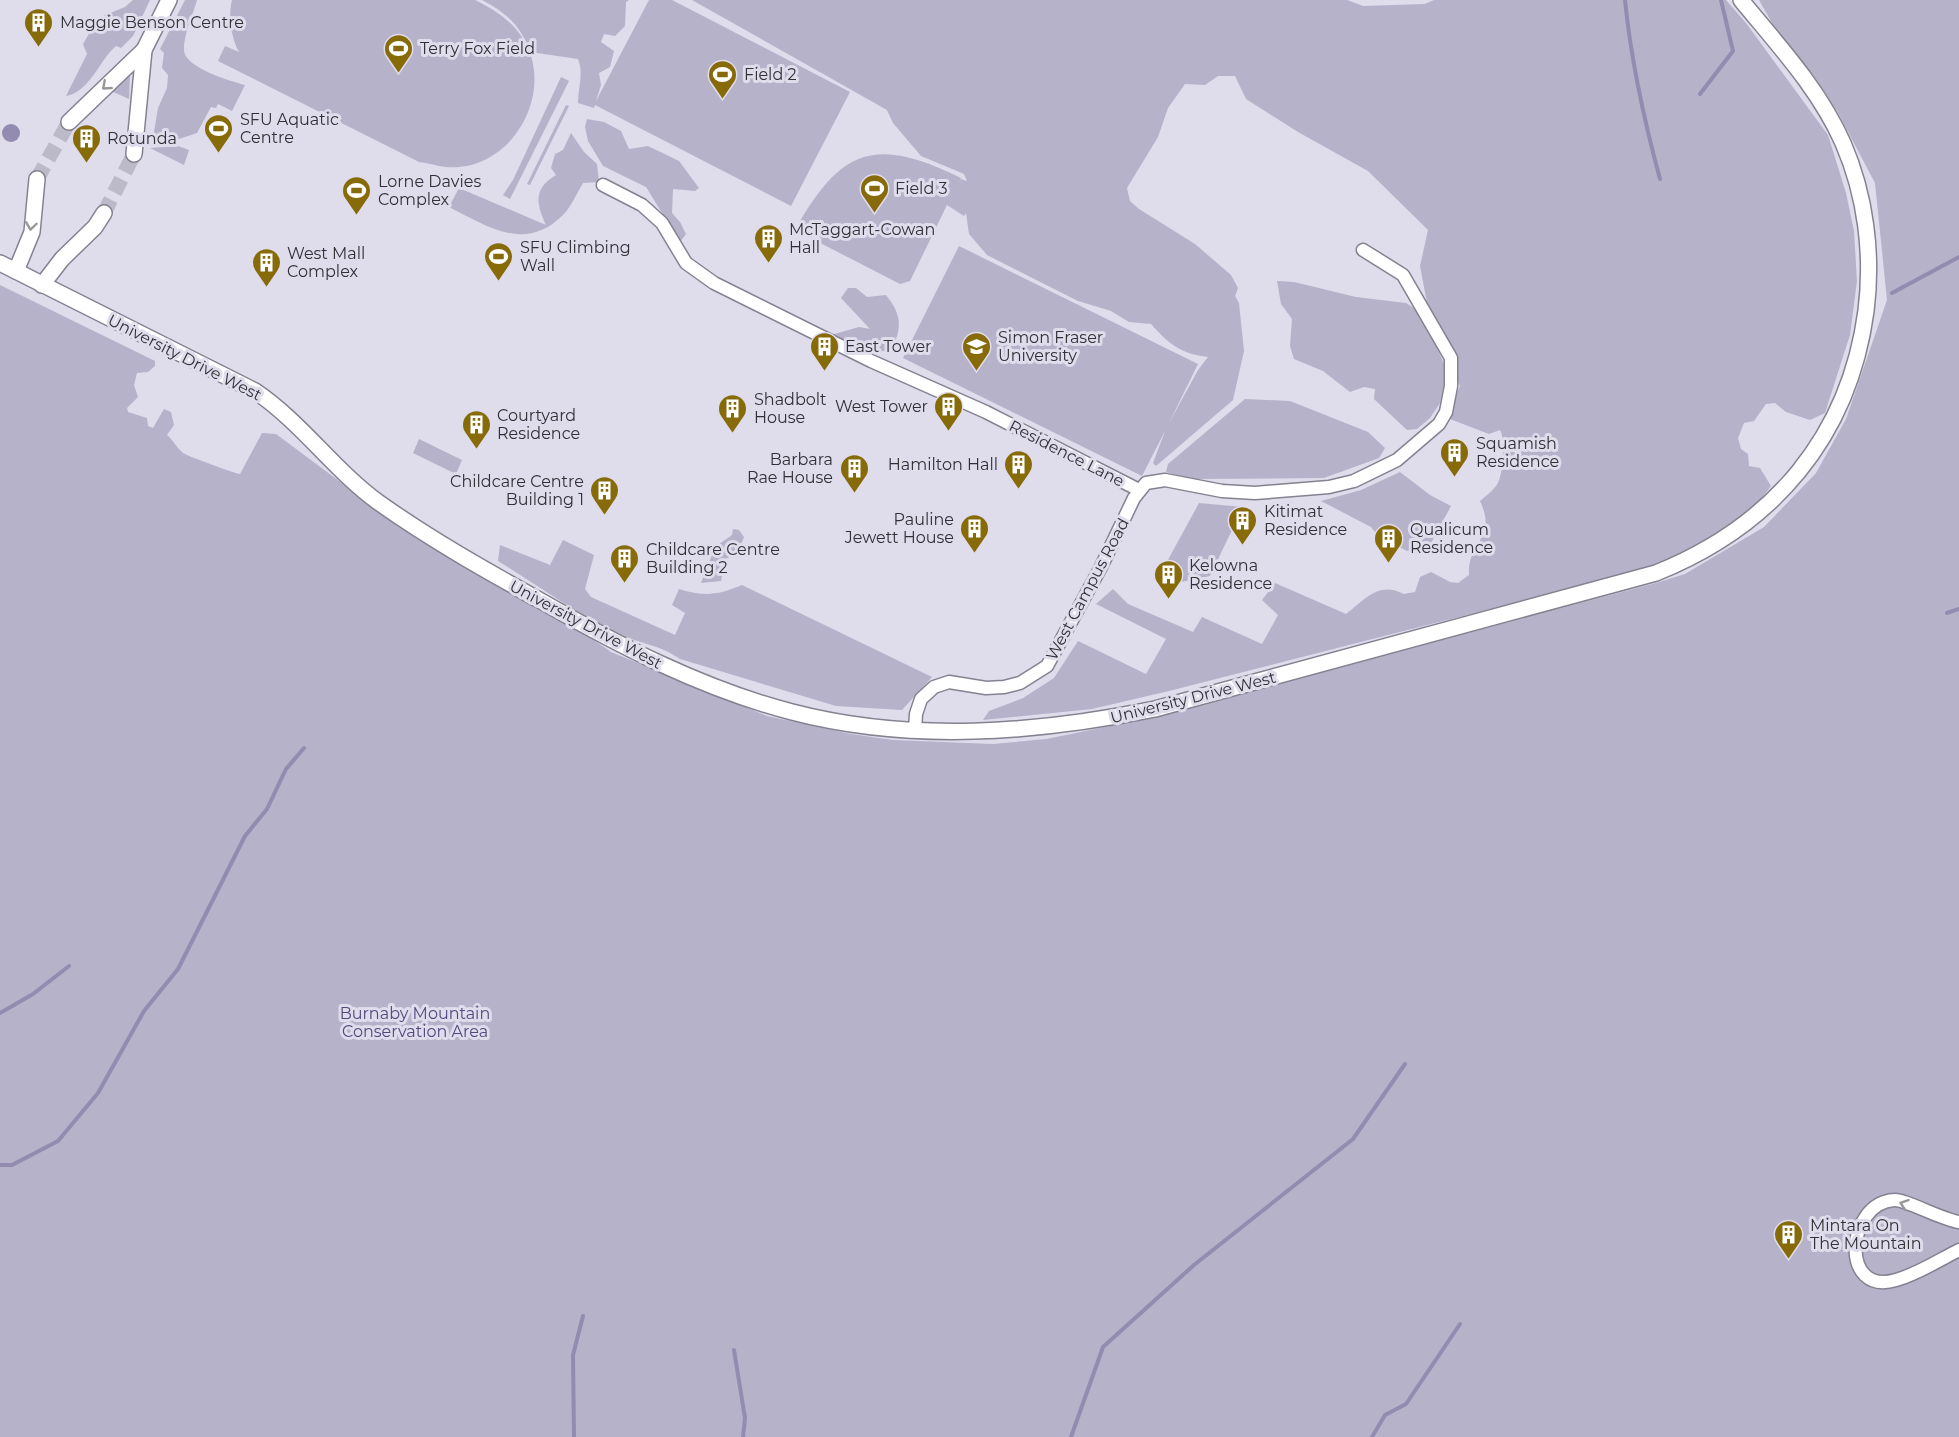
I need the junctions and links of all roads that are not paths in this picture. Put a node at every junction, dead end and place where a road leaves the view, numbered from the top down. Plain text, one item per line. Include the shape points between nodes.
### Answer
1 (169, 0) edge
2 (1741, 0) edge
3 (144, 50) junction
4 (69, 122) tunnel mouth
5 (134, 154) tunnel mouth
6 (37, 179) tunnel mouth
7 (603, 185) dead end
8 (104, 213) tunnel mouth
9 (1363, 250) dead end
10 (0, 263) edge
11 (29, 278) junction
12 (1139, 490) junction
13 (915, 730) junction
14 (1959, 1222) edge
15 (1959, 1250) edge

1 - 3 street
2 - 13 street, University Drive West via 1812,87 1832,120 1864,210 1869,252 1863,328 1841,406 1800,471 1776,498 1718,544 1656,573 1167,706 1042,727 962,732
3 -> 4 street
3 - 5 street
6 -> 11 street
7 - 12 street, Residence Lane via 642,206 662,223 686,263 714,283 871,361 986,412
8 - 11 street via 62,259
9 - 12 street, Residence Lane via 1403,275 1450,358 1451,386 1446,412 1439,424 1397,460 1353,481 1329,487 1255,493 1155,480
10 - 11 street, University Drive West
11 - 13 street, University Drive West via 255,391 289,416 376,500 405,520 498,578 642,657 795,713 857,725
12 - 13 street, West Campus Road via 1047,666 1020,683 1004,687 949,682 934,687 921,699 915,714
14 -> 15 street via 1901,1201 1885,1202 1860,1226 1854,1246 1860,1269 1882,1282 1895,1281

